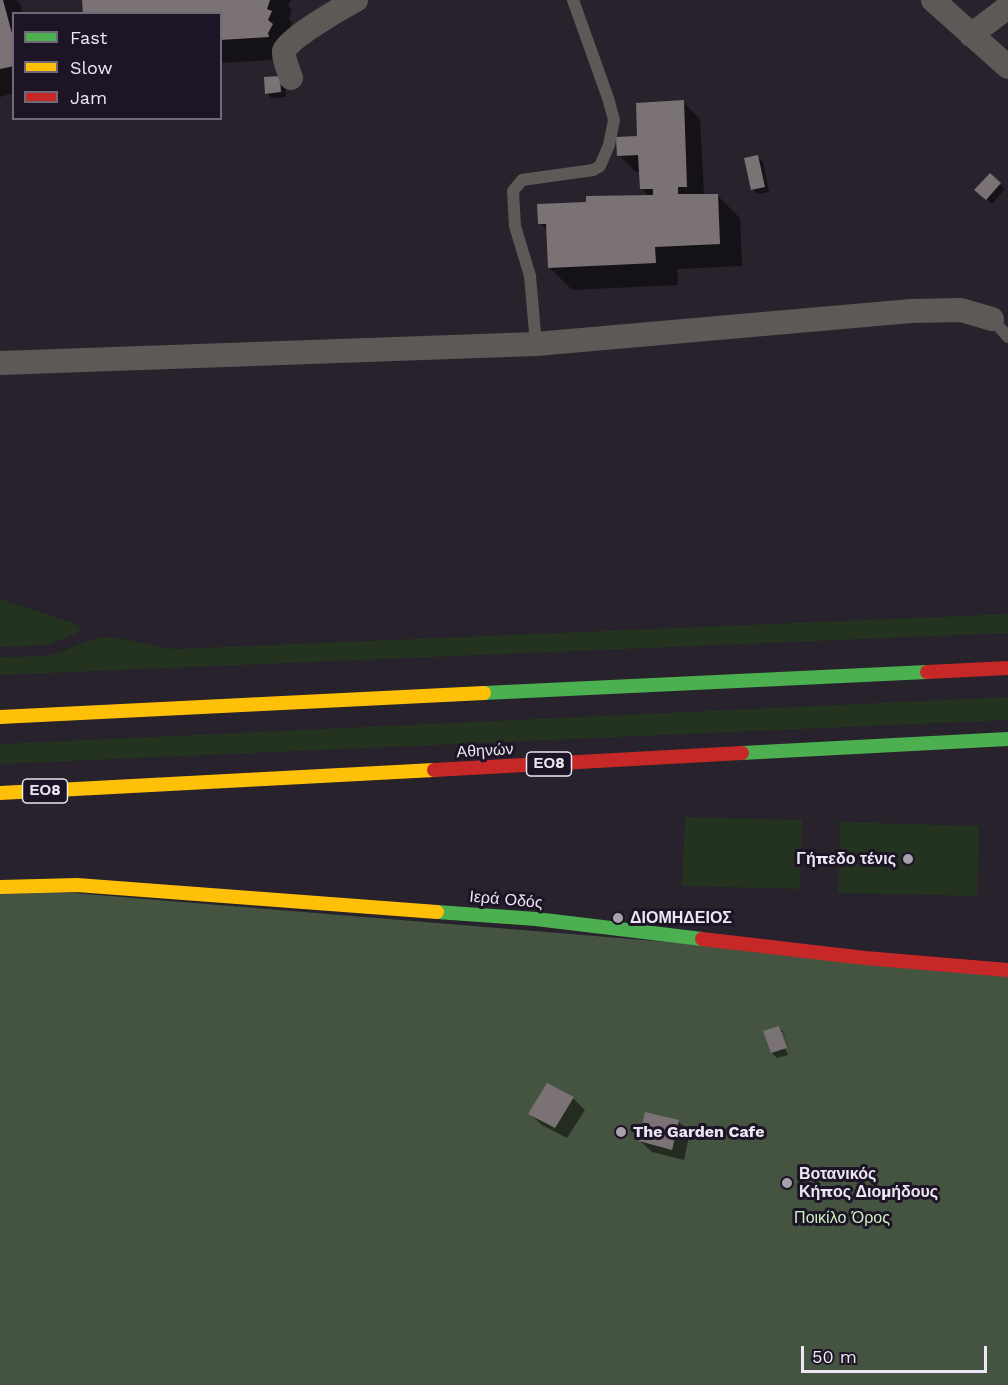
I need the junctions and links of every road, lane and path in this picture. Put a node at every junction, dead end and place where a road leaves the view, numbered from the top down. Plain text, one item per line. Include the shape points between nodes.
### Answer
1 (356, 0) edge
2 (573, 0) edge
3 (933, 0) edge
4 (1008, 7) edge
5 (971, 34) junction
6 (1008, 68) edge
7 (291, 78) dead end
8 (992, 319) joint
9 (1008, 337) edge
10 (536, 344) junction
11 (0, 363) edge
12 (1008, 668) edge
13 (0, 717) edge
14 (1008, 739) edge
15 (0, 794) edge
16 (0, 887) edge
17 (1008, 970) edge

1 - 7 street via 287,45 284,53
2 - 10 lane via 614,120 600,166 522,180 513,191 515,226 530,276
3 - 5 street
4 - 5 street
5 - 6 street
8 - 9 lane
8 - 10 street via 961,310 911,311
10 - 11 street
12 - 13 main road
14 - 15 main road, Αθηνών / ΕΟ8
16 - 17 main road, Ιερά Οδός via 77,885 536,919 865,958

